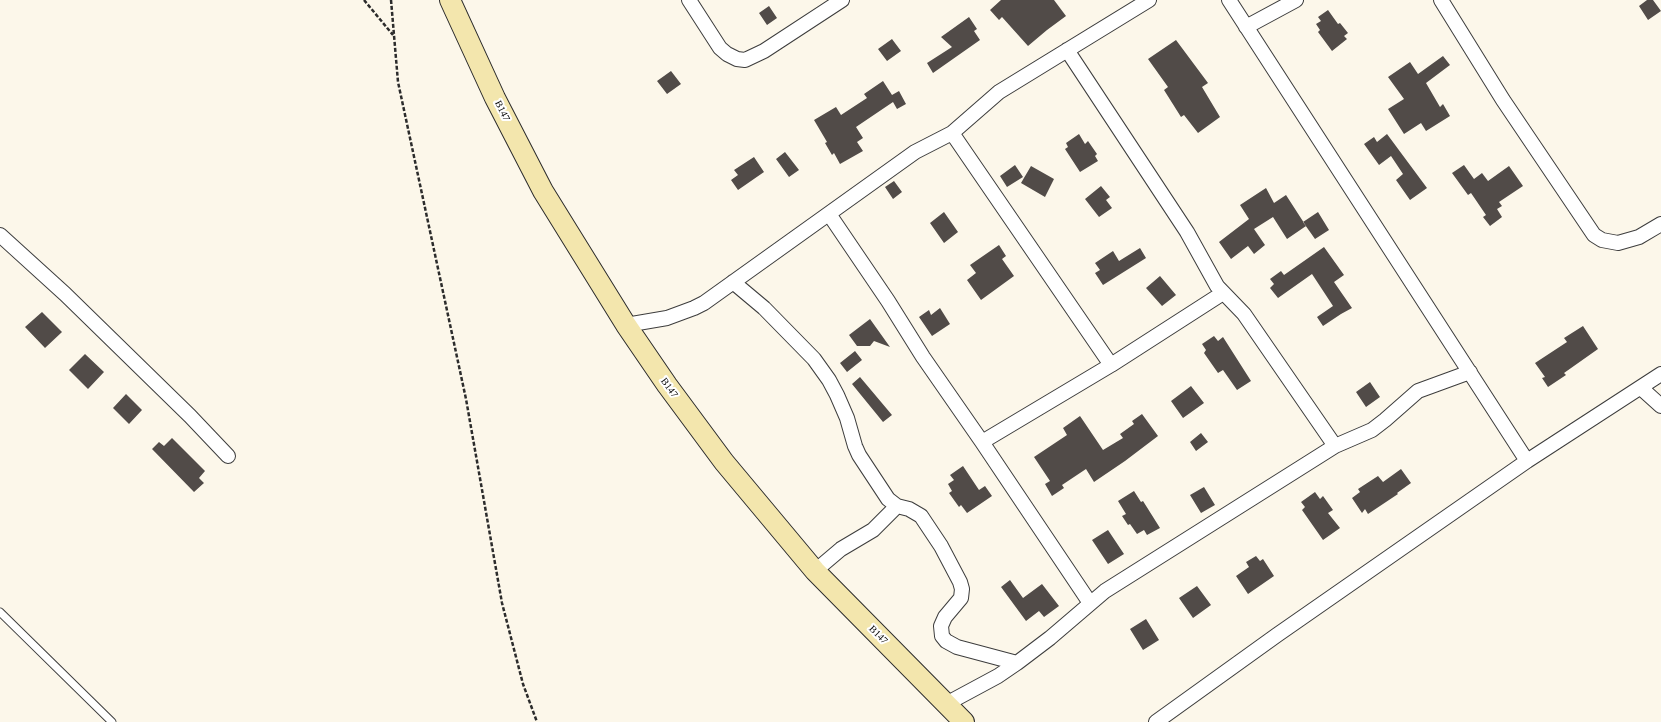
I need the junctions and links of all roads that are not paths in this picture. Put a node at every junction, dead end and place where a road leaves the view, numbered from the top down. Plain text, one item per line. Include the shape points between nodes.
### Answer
1 (450, 0) edge
2 (689, 0) edge
3 (842, 0) edge
4 (1149, 0) edge
5 (1229, 0) edge
6 (1296, 0) edge
7 (1441, 0) edge
8 (1246, 27) junction
9 (1067, 50) junction
10 (952, 133) junction
11 (829, 214) junction
12 (1661, 224) edge
13 (0, 235) edge
14 (733, 282) junction
15 (1223, 293) junction
16 (626, 326) junction
17 (1111, 365) junction
18 (1470, 372) junction
19 (1661, 374) edge
20 (1642, 388) junction
21 (1661, 406) edge
22 (982, 442) junction
23 (1335, 446) junction
24 (228, 456) dead end
25 (1527, 461) junction
26 (897, 506) junction
27 (815, 571) junction
28 (1090, 603) junction
29 (0, 612) edge
30 (1017, 663) junction
31 (946, 704) junction
32 (112, 722) edge
33 (964, 722) edge
34 (1156, 722) edge

1 - 16 main road, B147 / B147 via 495,98 543,191
2 - 3 street via 720,48 737,59 745,60 764,51
4 - 9 street
5 - 8 street
6 - 8 street
7 - 12 street via 1594,235 1602,240 1618,243 1639,237
8 - 18 street
9 - 10 street via 999,92
9 - 15 street via 1187,232
10 - 11 street via 915,152
10 - 17 street
11 - 14 street
11 - 22 street
13 - 24 street via 190,416
14 - 16 street via 704,303 684,312 668,318
14 - 26 street via 764,308 820,367 837,395 859,455 888,499
15 - 17 street
15 - 23 street via 1244,314
16 - 27 main road, B147 / B147 via 724,462
17 - 22 street
18 - 23 street via 1418,391 1372,430
18 - 25 street
19 - 20 street
20 - 21 street
20 - 25 street
22 - 28 street
23 - 28 street via 1105,591
25 - 34 street via 1277,634
26 - 27 street via 874,530 841,549
26 - 30 street via 921,516 960,582 961,598 944,617 941,626 942,636 957,647
27 - 31 main road, B147 / B147
28 - 30 street
29 - 32 lane
30 - 31 street
31 - 33 main road, B147 / B147

